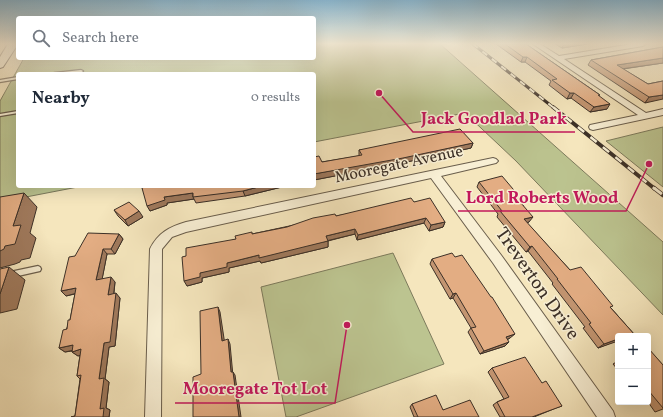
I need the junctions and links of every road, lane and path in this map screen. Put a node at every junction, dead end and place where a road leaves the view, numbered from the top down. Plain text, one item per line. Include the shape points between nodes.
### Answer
1 (566, 63) edge
2 (81, 71) dead end
3 (72, 72) edge
4 (16, 78) edge
5 (0, 81) edge
6 (16, 112) edge
7 (663, 112) edge
8 (0, 115) edge
9 (645, 116) junction
10 (593, 127) dead end
11 (493, 161) dead end
12 (434, 174) junction
13 (38, 269) dead end
14 (0, 277) edge
15 (153, 417) edge
16 (607, 417) edge

1 - 9 street
2 - 3 lane
4 - 5 lane
6 - 8 lane
7 - 9 street
9 - 10 street
11 - 12 street, Mooregate Avenue
12 - 15 street, Mooregate Avenue via 173,230 162,237 156,249
12 - 16 street, Treverton Drive via 497,259
13 - 14 lane

